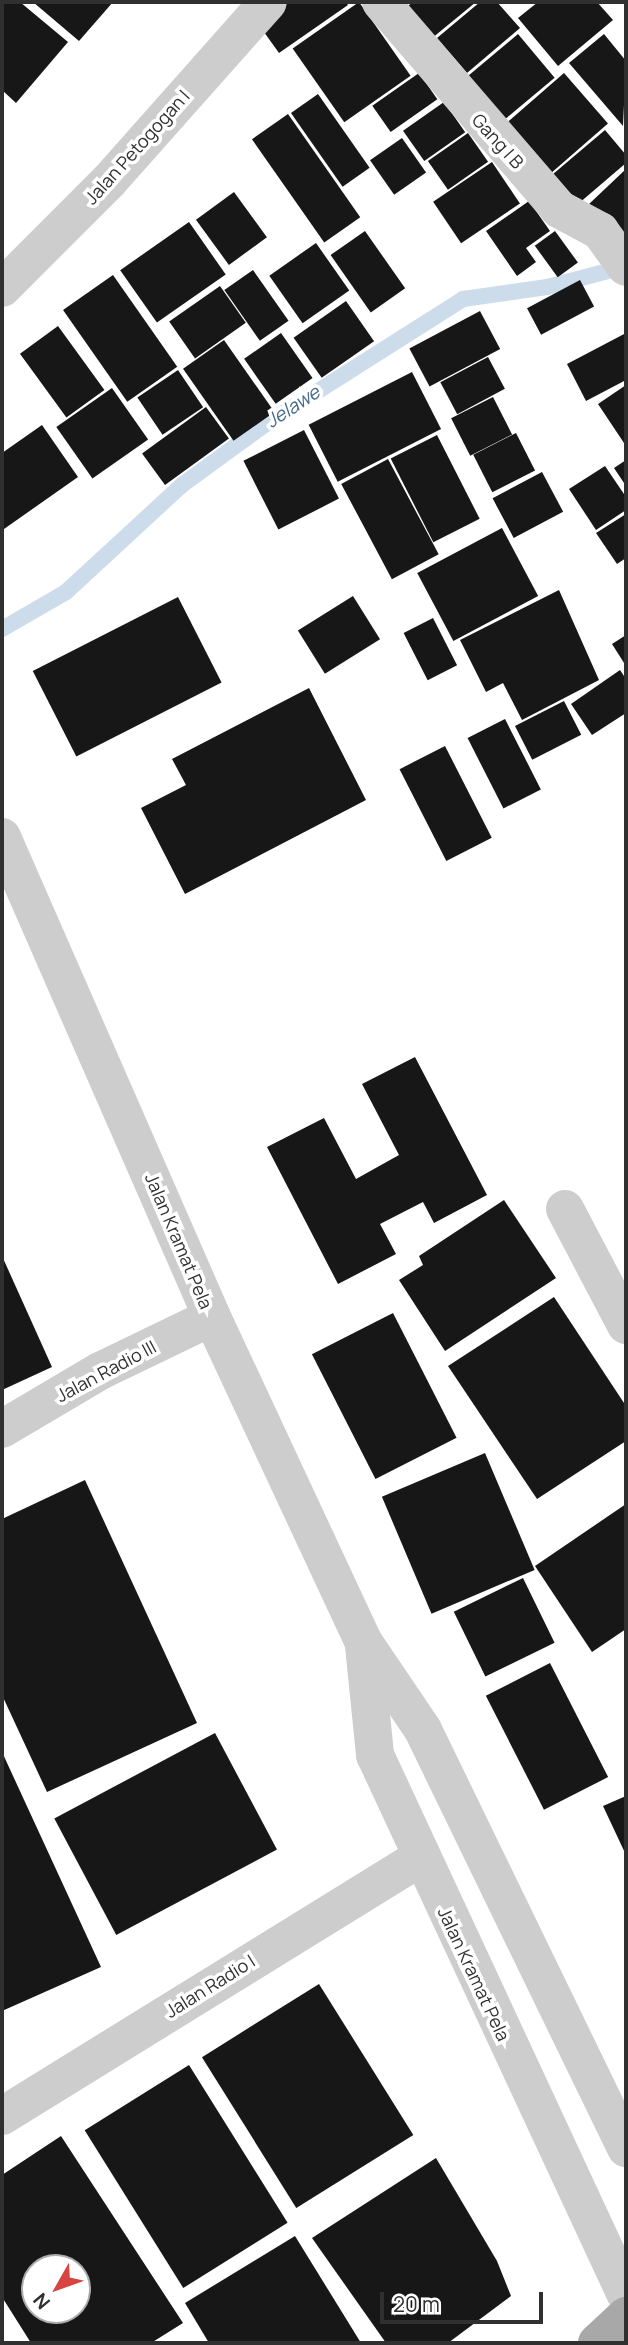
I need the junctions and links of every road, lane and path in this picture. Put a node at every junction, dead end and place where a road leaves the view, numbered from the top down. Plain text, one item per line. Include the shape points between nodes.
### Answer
1 (268, 2) edge
2 (381, 2) edge
3 (617, 253) edge
4 (2, 288) edge
5 (2, 837) edge
6 (565, 1209) dead end
7 (212, 1317) junction
8 (626, 1325) edge
9 (2, 1429) edge
10 (363, 1641) junction
11 (419, 1858) junction
12 (2, 2116) edge
13 (626, 2148) edge
14 (626, 2295) edge
15 (626, 2316) edge
16 (597, 2343) edge

1 - 4 street, Jalan Petogogan I via 109,181
2 - 3 street, Gang I B via 559,209
5 - 7 street, Jalan Kramat Pela
6 - 8 street
7 - 9 street, Jalan Radio III via 100,1371
7 - 10 street, Jalan Kramat Pela
10 - 11 street, Jalan Kramat Pela via 375,1755
10 - 13 street, Jalan Kramat Pela via 423,1730
11 - 12 street, Jalan Radio I
11 - 14 street, Jalan Kramat Pela
15 - 16 main road

